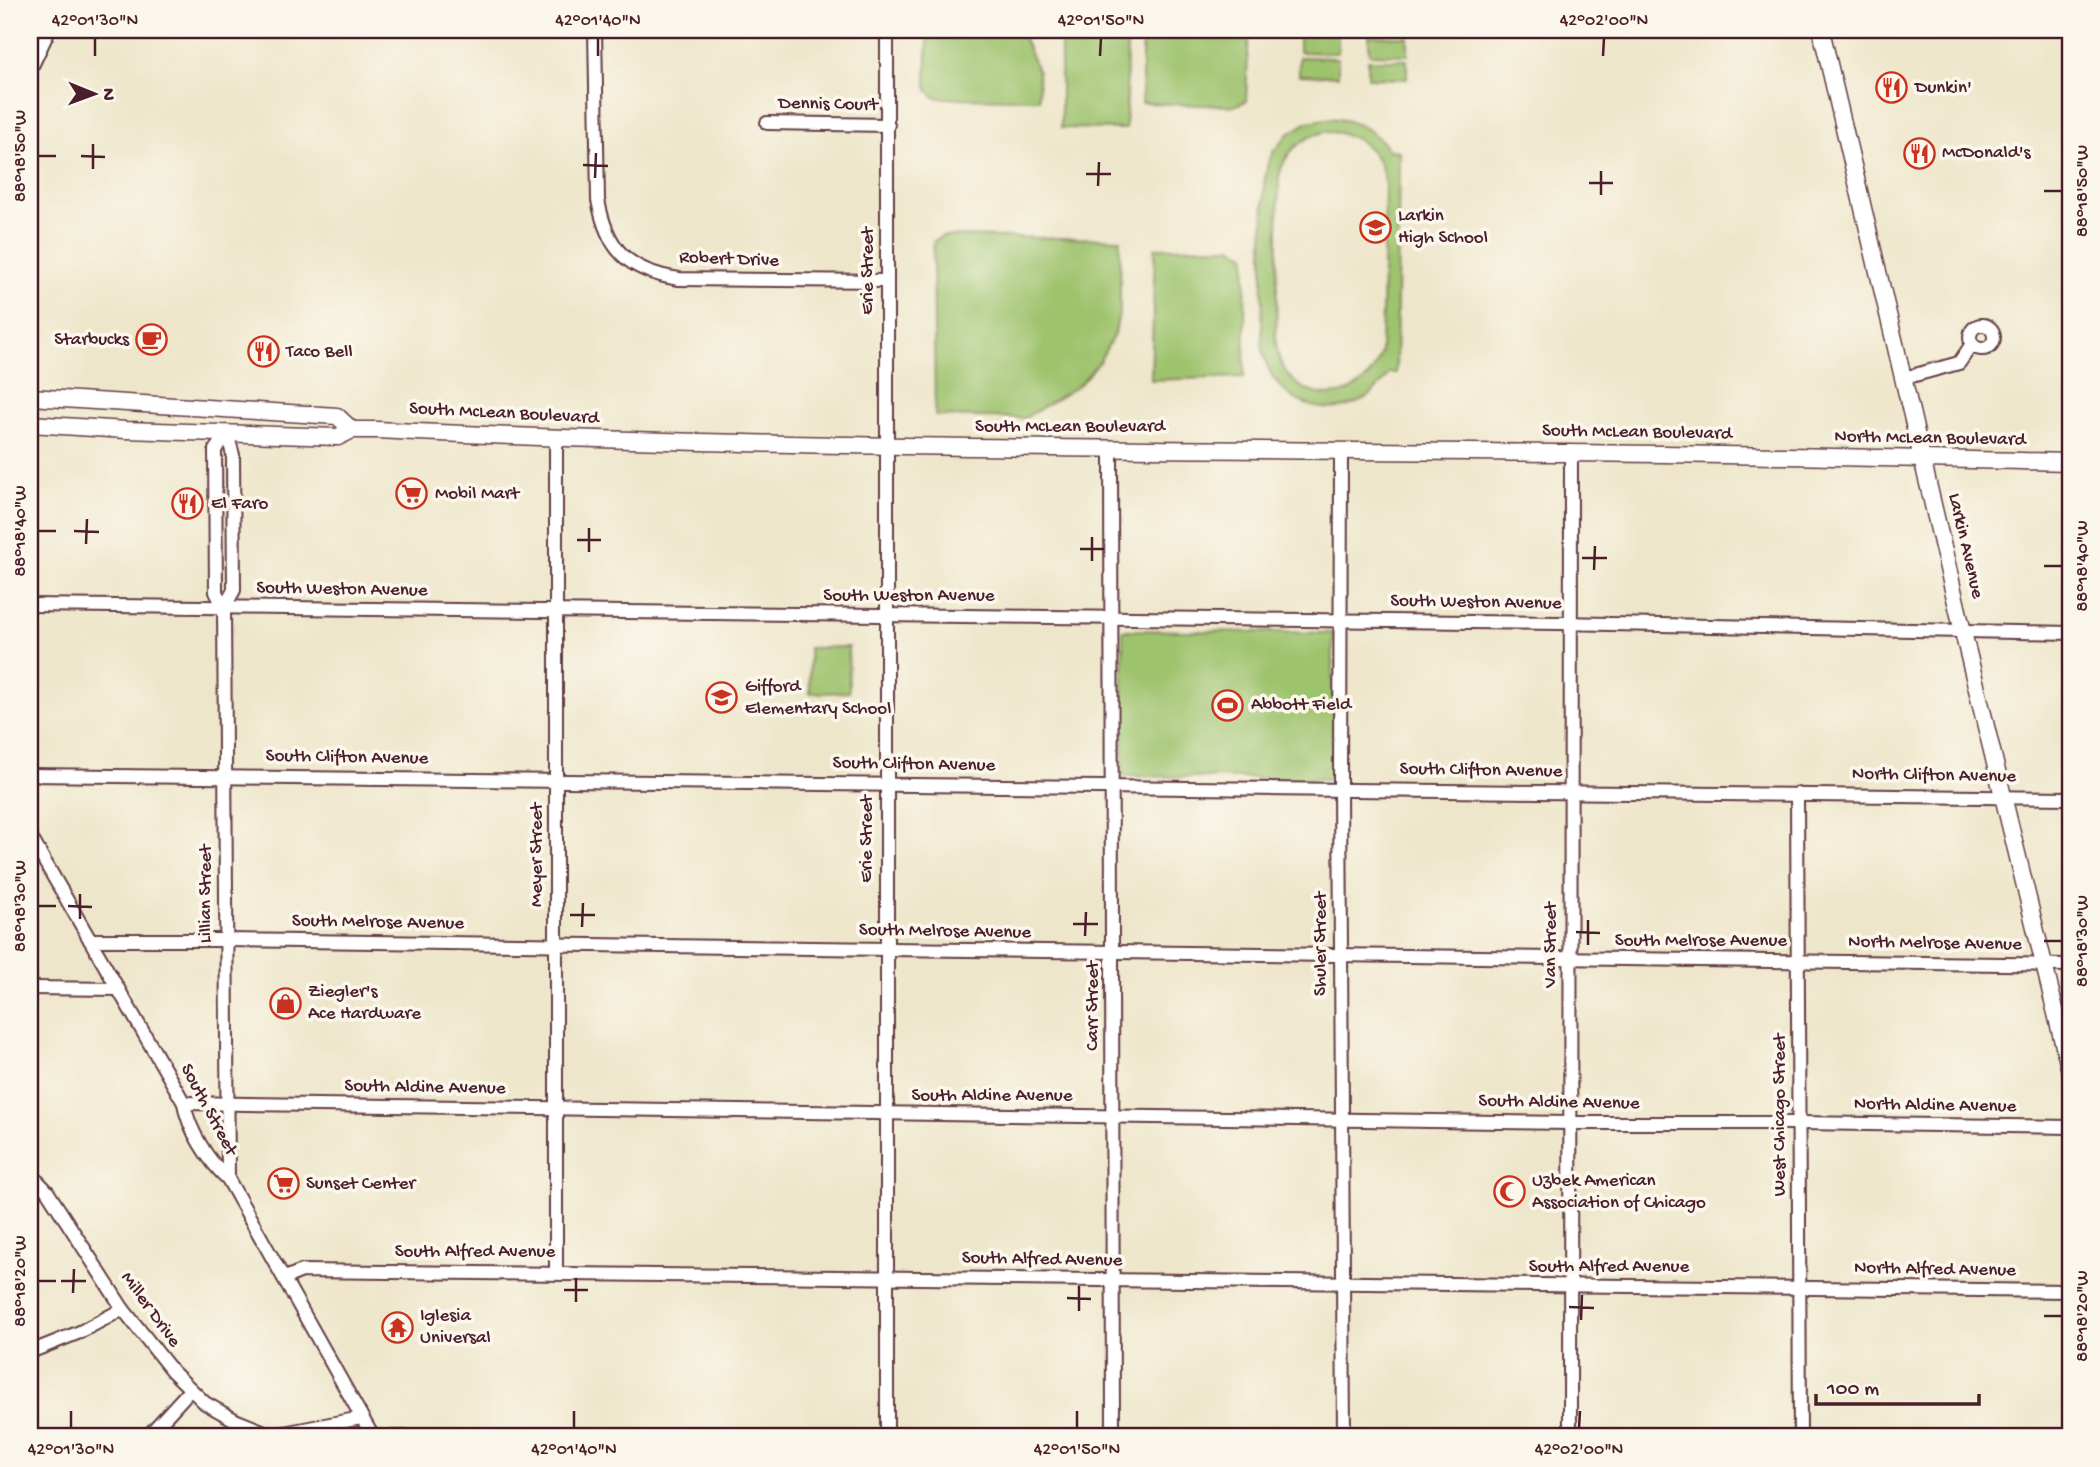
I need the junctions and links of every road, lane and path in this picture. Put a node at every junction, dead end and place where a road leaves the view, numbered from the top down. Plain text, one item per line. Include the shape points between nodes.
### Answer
1 (48, 30) edge
2 (595, 30) edge
3 (887, 30) edge
4 (1821, 30) edge
5 (30, 70) edge
6 (767, 123) dead end
7 (888, 125) junction
8 (887, 281) junction
9 (1972, 344) dead end
10 (1904, 378) junction
11 (30, 397) edge
12 (30, 424) edge
13 (352, 430) junction
14 (227, 433) junction
15 (556, 439) junction
16 (887, 447) junction
17 (1111, 448) junction
18 (1341, 451) junction
19 (1571, 453) junction
20 (1789, 457) joint
21 (1924, 460) junction
22 (2070, 462) edge
23 (30, 605) edge
24 (224, 608) junction
25 (557, 612) junction
26 (886, 615) junction
27 (1110, 617) junction
28 (1340, 620) junction
29 (1570, 623) junction
30 (1963, 632) junction
31 (2070, 633) edge
32 (30, 775) edge
33 (224, 776) junction
34 (556, 779) junction
35 (886, 783) junction
36 (1111, 788) junction
37 (1340, 788) junction
38 (1570, 791) junction
39 (1797, 794) junction
40 (2005, 797) junction
41 (2070, 797) edge
42 (30, 836) edge
43 (90, 940) junction
44 (225, 940) junction
45 (556, 944) junction
46 (886, 951) junction
47 (1112, 952) junction
48 (1341, 956) junction
49 (1571, 959) junction
50 (1799, 961) junction
51 (2045, 965) junction
52 (2070, 965) edge
53 (30, 988) edge
54 (118, 989) junction
55 (2070, 1071) edge
56 (184, 1103) junction
57 (226, 1105) junction
58 (556, 1109) junction
59 (886, 1115) junction
60 (1112, 1116) junction
61 (1342, 1119) junction
62 (1570, 1123) junction
63 (1800, 1123) junction
64 (2070, 1127) edge
65 (30, 1173) edge
66 (228, 1180) junction
67 (556, 1272) junction
68 (887, 1277) junction
69 (285, 1278) junction
70 (1113, 1280) junction
71 (1344, 1283) junction
72 (1570, 1286) junction
73 (1800, 1287) junction
74 (2070, 1291) edge
75 (123, 1309) junction
76 (30, 1352) edge
77 (190, 1390) junction
78 (361, 1418) junction
79 (147, 1437) edge
80 (268, 1437) edge
81 (371, 1437) edge
82 (493, 1437) edge
83 (887, 1437) edge
84 (1113, 1437) edge
85 (1344, 1437) edge
86 (1570, 1437) edge
87 (1800, 1437) edge

1 - 5 street
2 - 8 street, Robert Drive via 600,211 610,241 622,255 651,273 698,280
3 - 7 street, Erie Street
4 - 10 main road, Larkin Avenue
6 - 7 street, Dennis Court
7 - 8 street, Erie Street
8 - 16 street, Erie Street
9 - 10 street via 1959,363
10 - 21 main road, Larkin Avenue
11 - 13 main road, South McLean Boulevard via 337,416
12 - 14 main road, South McLean Boulevard
13 - 14 main road, South McLean Boulevard via 338,437
13 - 15 main road, South McLean Boulevard
14 - 24 street, Lillian Street via 233,455 234,590
15 - 16 main road, South McLean Boulevard
15 - 25 street, Meyer Street
16 - 17 main road, South McLean Boulevard
16 - 26 street, Erie Street
17 - 18 main road, South McLean Boulevard
17 - 27 street, Carr Street
18 - 19 main road, South McLean Boulevard
18 - 28 street, Shuler Street
19 - 20 main road, South McLean Boulevard
19 - 29 street, Van Street
20 - 21 main road, North McLean Boulevard
21 - 22 main road, North McLean Boulevard
21 - 30 main road, Larkin Avenue
23 - 24 street, South Weston Avenue
24 - 25 street, South Weston Avenue
24 - 33 street, Lillian Street
25 - 26 street, South Weston Avenue
25 - 34 street, Meyer Street
26 - 27 street, South Weston Avenue
26 - 35 street, Erie Street
27 - 28 street, South Weston Avenue
27 - 36 street, Carr Street
28 - 29 street, South Weston Avenue
28 - 37 street, Shuler Street
29 - 30 street, South Weston Avenue
29 - 38 street, Van Street
30 - 31 street, South Weston Avenue
30 - 40 main road, Larkin Avenue
32 - 33 street, South Clifton Avenue
33 - 34 street, South Clifton Avenue
33 - 44 street, Lillian Street
34 - 35 street, South Clifton Avenue
34 - 45 street, Meyer Street
35 - 36 street, South Clifton Avenue
35 - 46 street, Erie Street
36 - 37 street, South Clifton Avenue
36 - 47 street, Carr Street
37 - 38 street, South Clifton Avenue
37 - 48 street, Shuler Street
38 - 39 street, South Clifton Avenue
38 - 49 street, Van Street
39 - 40 street, North Clifton Avenue
39 - 50 street, West Chicago Street
40 - 41 street, North Clifton Avenue
40 - 51 main road, Larkin Avenue
42 - 43 street, South Street
43 - 44 street, South Melrose Avenue
43 - 54 street, South Street
44 - 45 street, South Melrose Avenue
44 - 57 street, Lillian Street
45 - 46 street, South Melrose Avenue
45 - 58 street, Meyer Street
46 - 47 street, South Melrose Avenue
46 - 59 street, Erie Street
47 - 48 street, South Melrose Avenue
47 - 60 street, Carr Street
48 - 49 street, South Melrose Avenue
48 - 61 street, Shuler Street
49 - 50 street, South Melrose Avenue
49 - 62 street, Van Street
50 - 51 street, North Melrose Avenue
50 - 63 street, West Chicago Street
51 - 52 street, North Melrose Avenue
51 - 55 main road, Larkin Avenue
53 - 54 street
54 - 56 street, South Street
56 - 57 street, South Aldine Avenue
56 - 66 street, South Street via 186,1116 216,1169
57 - 58 street, South Aldine Avenue
57 - 66 street, Lillian Street
58 - 59 street, South Aldine Avenue
58 - 67 street, Meyer Street
59 - 60 street, South Aldine Avenue
59 - 68 street, Erie Street
60 - 61 street, South Aldine Avenue
60 - 70 street, Carr Street
61 - 62 street, South Aldine Avenue
61 - 71 street, Shuler Street
62 - 63 street, South Aldine Avenue
62 - 72 street, Van Street
63 - 64 street, North Aldine Avenue
63 - 73 street, West Chicago Street
65 - 75 street, Miller Drive via 52,1198
66 - 69 street, South Street
67 - 68 street, South Alfred Avenue
67 - 69 street, South Alfred Avenue via 302,1271
68 - 70 street, South Alfred Avenue
68 - 83 street, Erie Street
69 - 78 street, South Street
70 - 71 street, South Alfred Avenue
70 - 84 street, Carr Street
71 - 72 street, South Alfred Avenue
71 - 85 street, Shuler Street
72 - 73 street, South Alfred Avenue
72 - 86 street, Van Street
73 - 74 street, North Alfred Avenue
73 - 87 street, West Chicago Street
75 - 76 street
75 - 77 street, Miller Drive
77 - 79 street
77 - 80 street, Miller Drive
78 - 80 street
78 - 81 street, South Street
81 - 82 street

